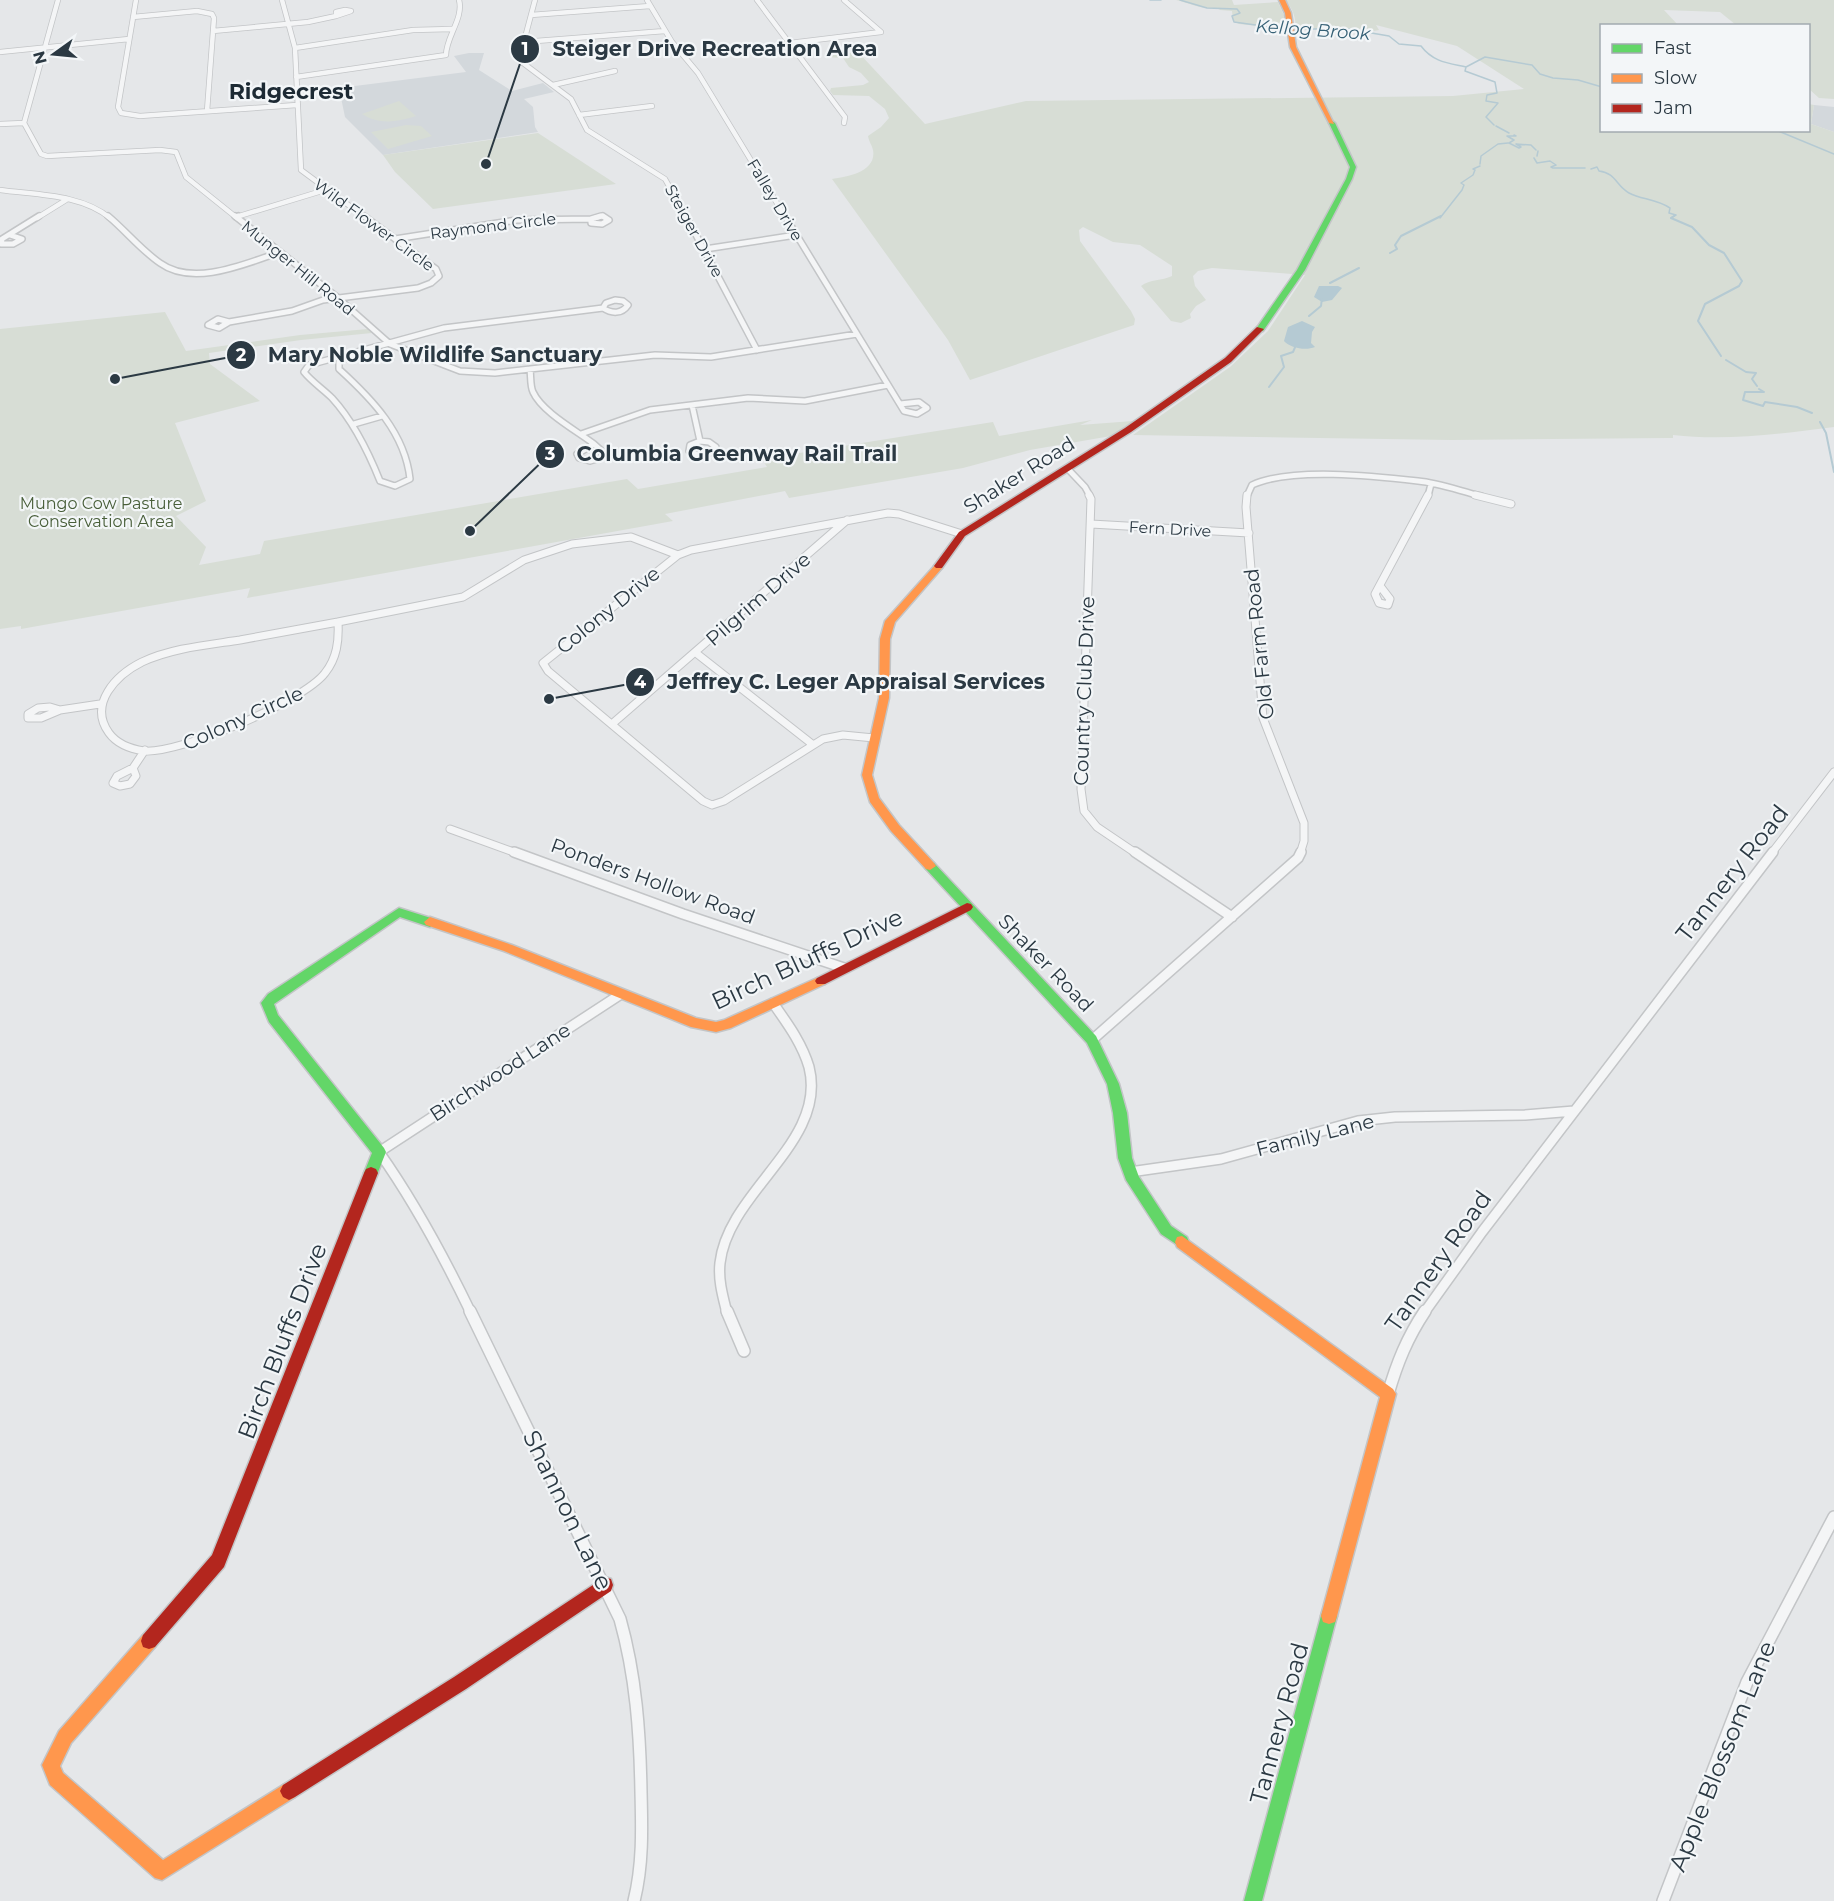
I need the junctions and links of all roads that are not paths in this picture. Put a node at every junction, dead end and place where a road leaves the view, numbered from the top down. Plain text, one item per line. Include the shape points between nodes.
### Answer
1 (58, 0) edge
2 (136, 0) edge
3 (282, 0) edge
4 (459, 0) edge
5 (535, 0) edge
6 (647, 0) edge
7 (757, 0) edge
8 (844, 0) edge
9 (1282, 0) edge
10 (650, 6) junction
11 (531, 15) junction
12 (336, 16) dead end
13 (133, 17) junction
14 (289, 24) junction
15 (452, 29) junction
16 (213, 31) junction
17 (665, 31) junction
18 (129, 39) junction
19 (523, 42) junction
20 (790, 43) junction
21 (45, 48) junction
22 (295, 48) junction
23 (0, 52) edge
24 (615, 71) dead end
25 (296, 77) junction
26 (553, 85) junction
27 (297, 105) junction
28 (652, 106) dead end
29 (207, 111) junction
30 (579, 115) junction
31 (24, 123) junction
32 (844, 123) dead end
33 (0, 124) edge
34 (0, 190) edge
35 (325, 190) junction
36 (66, 200) junction
37 (236, 217) junction
38 (591, 219) dead end
39 (10, 235) dead end
40 (796, 235) junction
41 (395, 239) junction
42 (705, 249) junction
43 (280, 252) junction
44 (338, 298) junction
45 (603, 308) dead end
46 (229, 322) dead end
47 (857, 334) junction
48 (390, 344) junction
49 (758, 350) junction
50 (353, 354) junction
51 (315, 363) junction
52 (339, 369) junction
53 (530, 369) junction
54 (888, 385) junction
55 (900, 404) dead end
56 (692, 405) junction
57 (382, 416) junction
58 (354, 424) junction
59 (581, 434) junction
60 (700, 441) dead end
61 (594, 444) dead end
62 (1067, 468) junction
63 (1431, 484) junction
64 (1511, 504) dead end
65 (847, 520) junction
66 (1091, 524) junction
67 (1249, 533) junction
68 (962, 534) junction
69 (678, 555) junction
70 (1380, 586) dead end
71 (338, 622) junction
72 (696, 653) junction
73 (100, 704) junction
74 (60, 710) dead end
75 (612, 724) junction
76 (874, 738) junction
77 (812, 744) junction
78 (145, 750) junction
79 (133, 768) dead end
80 (1834, 772) edge
81 (450, 829) dead end
82 (967, 907) junction
83 (1232, 917) junction
84 (844, 968) junction
85 (621, 994) junction
86 (772, 1003) junction
87 (1092, 1040) junction
88 (1574, 1112) junction
89 (379, 1152) junction
90 (1130, 1172) junction
91 (744, 1351) dead end
92 (1388, 1394) junction
93 (1834, 1517) edge
94 (605, 1585) junction
95 (634, 1901) edge
96 (1253, 1901) edge
97 (1663, 1901) edge

1 - 21 street
2 - 13 street
3 - 14 street, Wild Flower Circle
4 - 15 street via 461,7
5 - 11 street, Steiger Drive
6 - 10 street, Falley Drive
7 - 20 street
8 - 20 street via 881,32
9 - 62 street, Shaker Road via 1291,16 1293,47 1350,157 1353,167 1349,179 1301,270 1254,337 1155,412
10 - 11 street
10 - 17 street, Falley Drive
11 - 19 street, Steiger Drive
12 - 14 street
13 - 16 street via 206,12 213,16
13 - 18 street
14 - 16 street
14 - 22 street, Wild Flower Circle
15 - 22 street via 413,30
15 - 25 street via 446,55
16 - 29 street
17 - 19 street
17 - 40 street, Falley Drive via 698,73
18 - 21 street
18 - 29 street via 118,112 140,116
19 - 26 street, Steiger Drive via 519,60
20 - 32 street via 845,117
21 - 23 street
21 - 31 street
22 - 25 street, Wild Flower Circle
24 - 26 street
25 - 27 street, Wild Flower Circle
26 - 30 street, Steiger Drive via 571,99
27 - 29 street
27 - 35 street, Wild Flower Circle via 301,170
28 - 30 street
30 - 42 street, Steiger Drive via 586,130 665,179
31 - 33 street
31 - 37 street, Munger Hill Road via 41,154 47,156 174,151 184,175
34 - 36 street
35 - 37 street
35 - 41 street, Wild Flower Circle
36 - 39 street
36 - 43 street via 99,210 173,270 220,270
37 - 43 street, Munger Hill Road
38 - 41 street, Raymond Circle via 522,220
40 - 42 street
40 - 47 street, Falley Drive
41 - 44 street, Wild Flower Circle via 436,269 436,280 418,288
42 - 49 street, Steiger Drive
43 - 44 street, Munger Hill Road
44 - 46 street, Wild Flower Circle
44 - 48 street, Munger Hill Road
45 - 48 street via 456,326
47 - 49 street, Munger Hill Road
47 - 54 street, Falley Drive
48 - 50 street
48 - 53 street, Munger Hill Road via 460,371
49 - 53 street, Munger Hill Road via 703,358 645,356
50 - 51 street
50 - 52 street via 339,362
51 - 52 street
51 - 58 street via 304,372
52 - 57 street
53 - 59 street via 537,398
54 - 55 street, Falley Drive
54 - 56 street via 805,401 748,398
56 - 59 street via 634,414
56 - 60 street
57 - 58 street
57 - 58 street via 401,447 410,472 406,483 394,487 380,481
59 - 61 street
62 - 66 street, Country Club Drive via 1089,493
62 - 68 street, Shaker Road
63 - 64 street, Old Farm Road
63 - 67 street, Old Farm Road via 1323,477 1268,478 1248,489
63 - 70 street
65 - 68 street, Colony Drive via 894,513
65 - 69 street, Colony Drive
65 - 72 street, Pilgrim Drive
66 - 67 street, Fern Drive
66 - 83 street, Country Club Drive via 1082,712 1084,811 1097,827
67 - 83 street, Old Farm Road via 1263,718 1304,823 1305,840 1298,858
68 - 76 street, Shaker Road via 890,621 885,639 884,698
69 - 71 street via 631,537 572,544 524,560 463,597
69 - 75 street, Colony Drive via 543,663
71 - 73 street via 155,657 125,672
71 - 78 street, Colony Circle via 335,659 314,686 190,744
72 - 75 street, Pilgrim Drive
72 - 77 street
73 - 74 street
73 - 78 street, Colony Circle via 108,735 121,745
75 - 77 street, Colony Drive via 712,805
76 - 77 street, Colony Drive via 832,736
76 - 82 street, Shaker Road via 867,775 874,799 895,828
78 - 79 street
80 - 88 street, Tannery Road
81 - 84 street, Ponders Hollow Road
82 - 84 street, Birch Bluffs Drive
82 - 87 street, Shaker Road
83 - 87 street, Old Farm Road
84 - 86 street, Birch Bluffs Drive
85 - 86 street, Birch Bluffs Drive via 694,1023 716,1027
85 - 89 street, Birchwood Lane
85 - 89 street, Birch Bluffs Drive via 508,948 399,912 267,1003 273,1018
86 - 91 street via 797,1039 812,1091 801,1130 727,1232 720,1256 719,1283 731,1326
87 - 90 street, Shaker Road via 1112,1077
88 - 90 street, Family Lane via 1358,1121 1221,1159
88 - 92 street, Tannery Road via 1412,1330 1399,1356
89 - 94 street, Shannon Lane via 441,1251
89 - 94 street, Birch Bluffs Drive via 218,1560 65,1737 51,1766 56,1779 162,1871 460,1683
90 - 92 street, Shaker Road via 1166,1230
92 - 96 street, Tannery Road
93 - 97 street, Apple Blossom Lane via 1747,1682
94 - 95 street, Shannon Lane via 626,1638 637,1699 642,1832 640,1878

